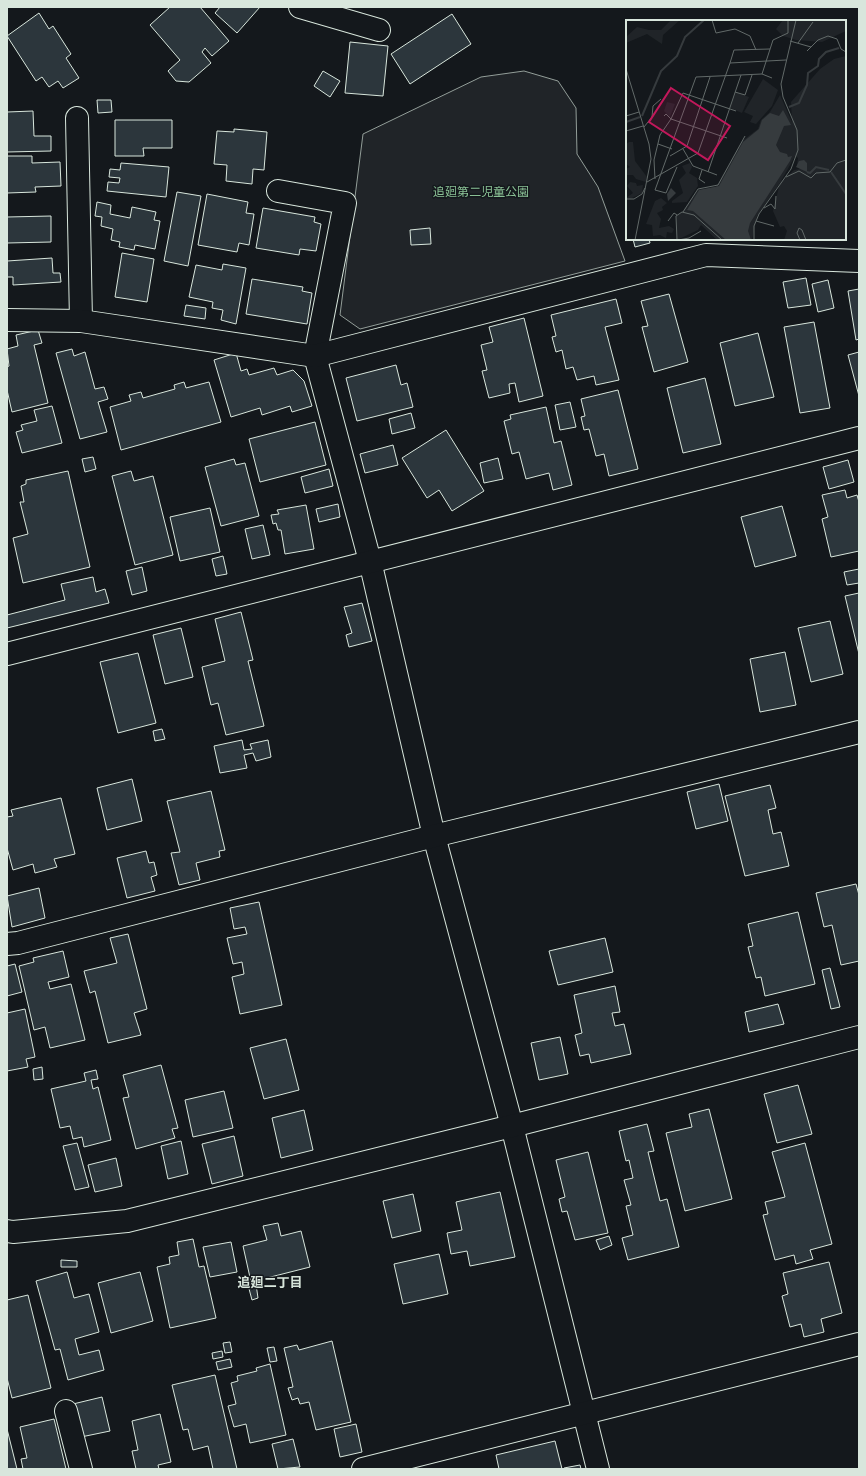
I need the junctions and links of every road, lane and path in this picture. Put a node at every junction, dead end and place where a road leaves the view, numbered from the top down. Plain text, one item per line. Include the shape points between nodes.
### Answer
1 (300, 7) edge
2 (379, 30) dead end
3 (77, 118) dead end
4 (278, 191) dead end
5 (859, 261) edge
6 (7, 320) edge
7 (81, 321) junction
8 (315, 356) junction
9 (859, 438) edge
10 (370, 561) junction
11 (7, 654) edge
12 (859, 732) edge
13 (434, 836) junction
14 (7, 944) edge
15 (859, 1037) edge
16 (512, 1126) junction
17 (7, 1231) edge
18 (859, 1344) edge
19 (66, 1411) dead end
20 (585, 1414) junction
21 (375, 1467) edge
22 (81, 1469) edge
23 (598, 1469) edge

1 - 2 street
3 - 7 street
4 - 8 street via 345,203
5 - 8 street via 706,255
6 - 7 street
7 - 8 street
8 - 10 street
9 - 10 street
10 - 11 street
10 - 13 street
12 - 13 street
13 - 14 street
13 - 16 street
15 - 16 street
16 - 17 street via 127,1221
16 - 20 street
18 - 20 street
19 - 22 street
20 - 21 street
20 - 23 street

